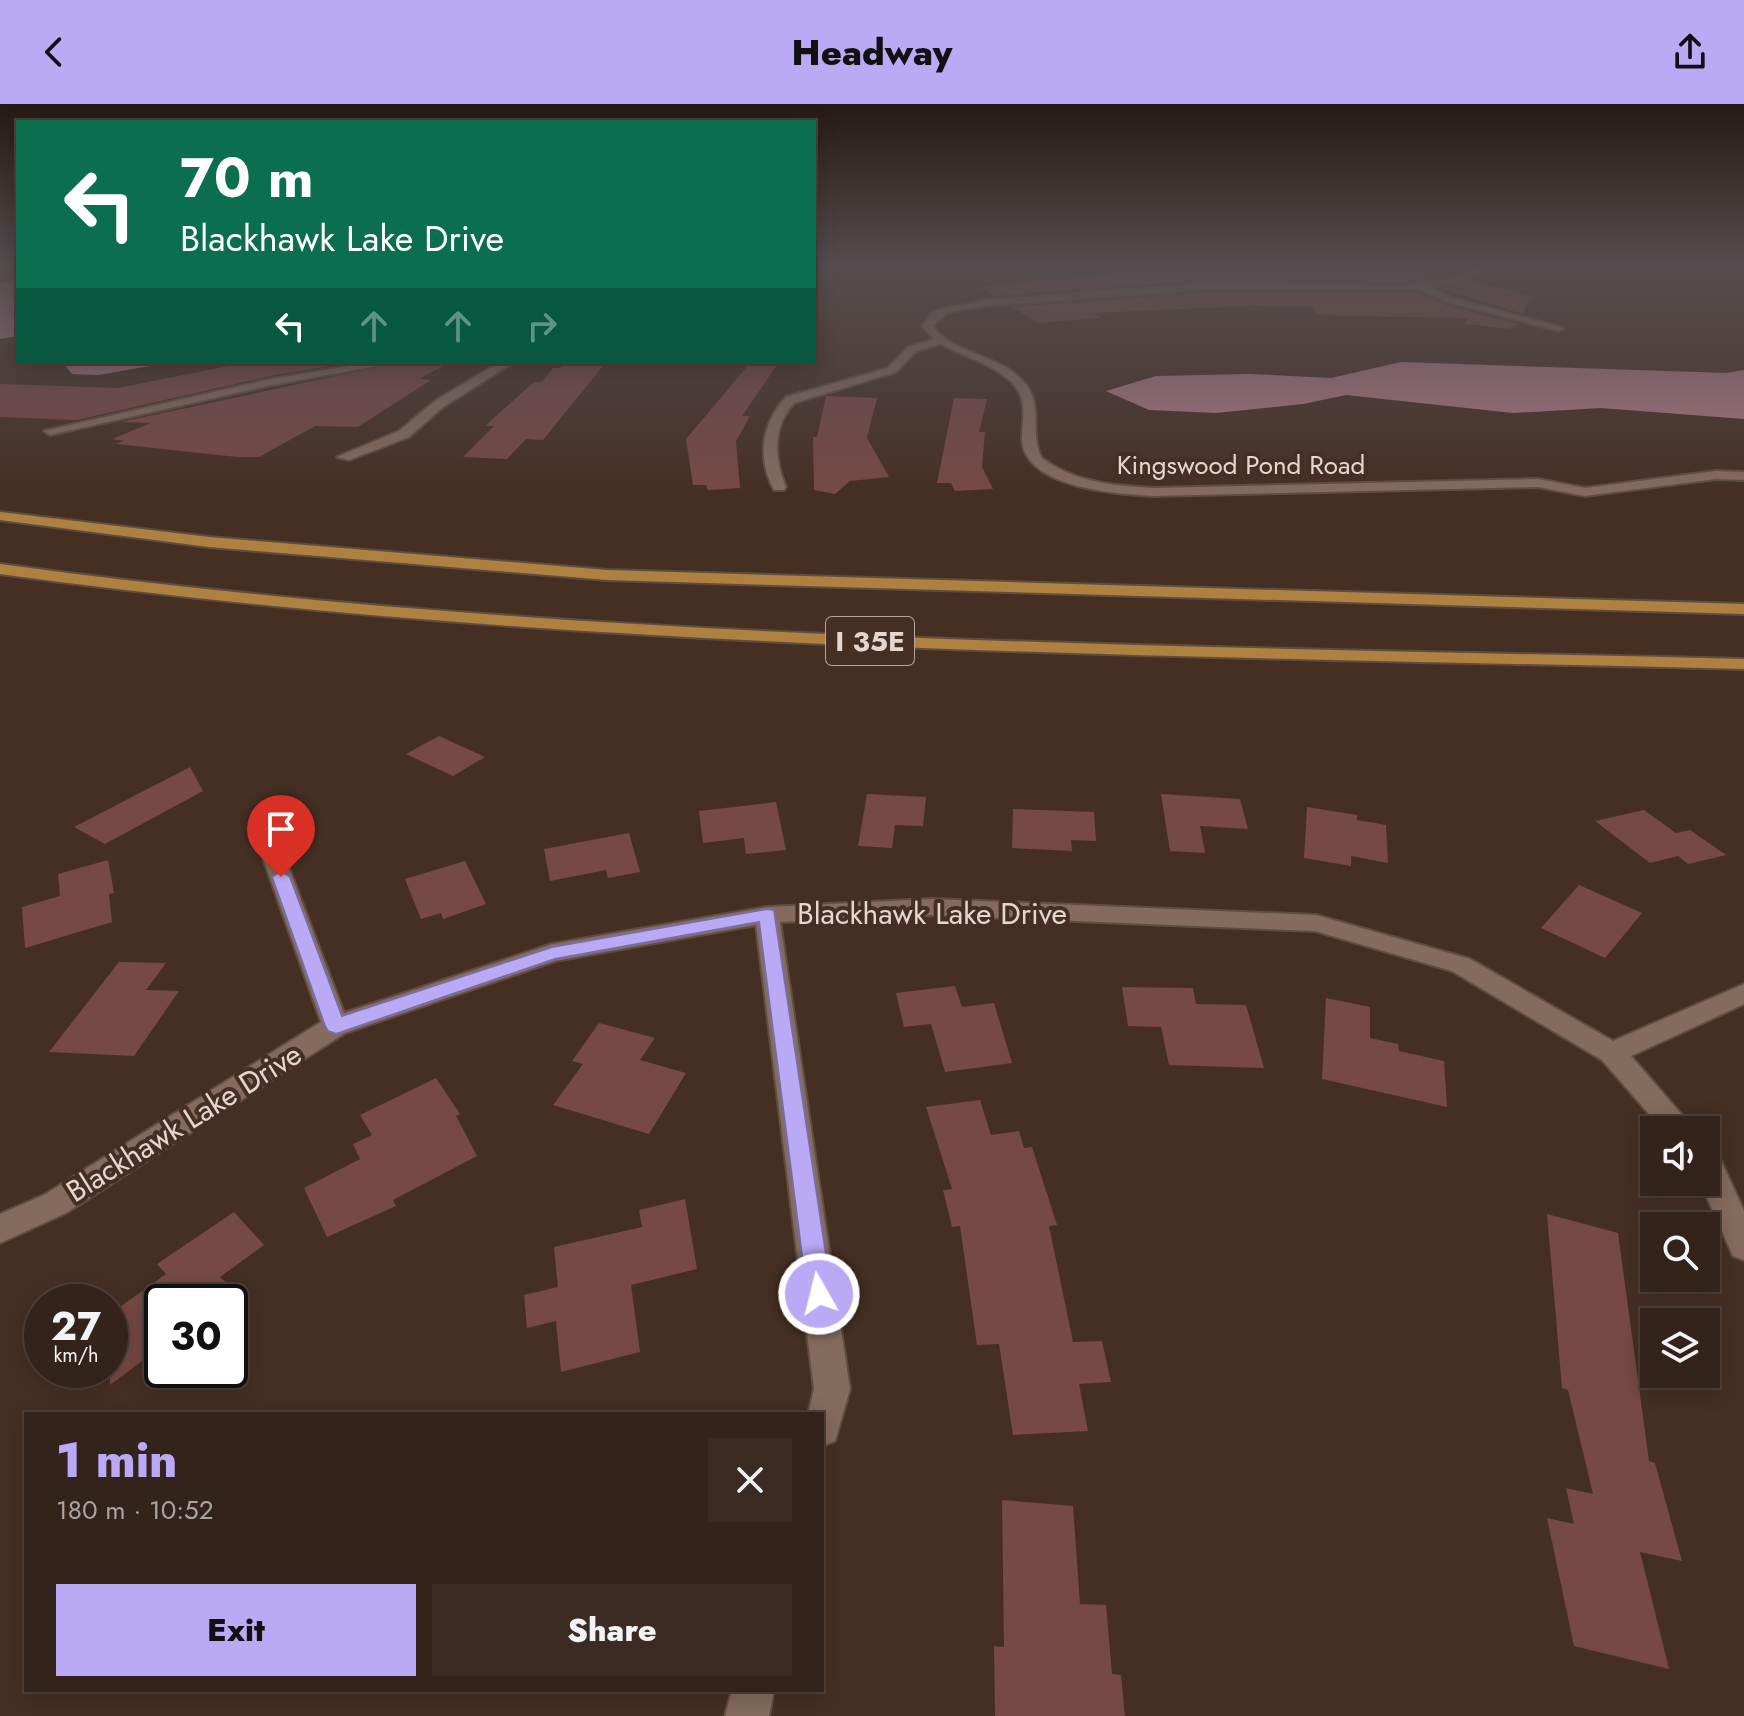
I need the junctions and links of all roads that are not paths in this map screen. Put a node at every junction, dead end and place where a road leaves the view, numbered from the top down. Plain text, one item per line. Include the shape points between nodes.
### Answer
1 (932, 343) edge
2 (950, 343) edge
3 (381, 364) edge
4 (505, 364) edge
5 (50, 431) dead end
6 (344, 457) dead end
7 (1744, 476) edge
8 (779, 487) dead end
9 (0, 516) edge
10 (0, 569) edge
11 (1744, 609) edge
12 (1744, 664) edge
13 (270, 847) dead end
14 (767, 915) junction
15 (1744, 993) edge
16 (336, 1026) junction
17 (1612, 1053) junction
18 (1668, 1116) edge
19 (1720, 1192) edge
20 (0, 1229) edge
21 (1744, 1246) edge
22 (824, 1420) edge
23 (753, 1692) edge
24 (747, 1716) edge

1 - 8 street via 912,349 892,370 784,405 769,457
2 - 7 street, Kingswood Pond Road via 1018,381 1030,403 1030,451 1035,459 1090,485 1153,492 1538,483 1585,492
3 - 5 street via 271,382
4 - 6 street via 439,404 404,434
9 - 11 highway, I 35E via 209,542 607,575
10 - 12 highway, I 35E via 112,586 380,613 759,638
13 - 16 street
14 - 16 street, Blackhawk Lake Drive via 552,953
14 - 17 street, Blackhawk Lake Drive via 931,907 1316,923 1461,965
14 - 22 street via 832,1389
15 - 17 street
16 - 20 street, Blackhawk Lake Drive via 55,1204
17 - 18 street, Blackhawk Lake Drive
19 - 21 street
23 - 24 street

